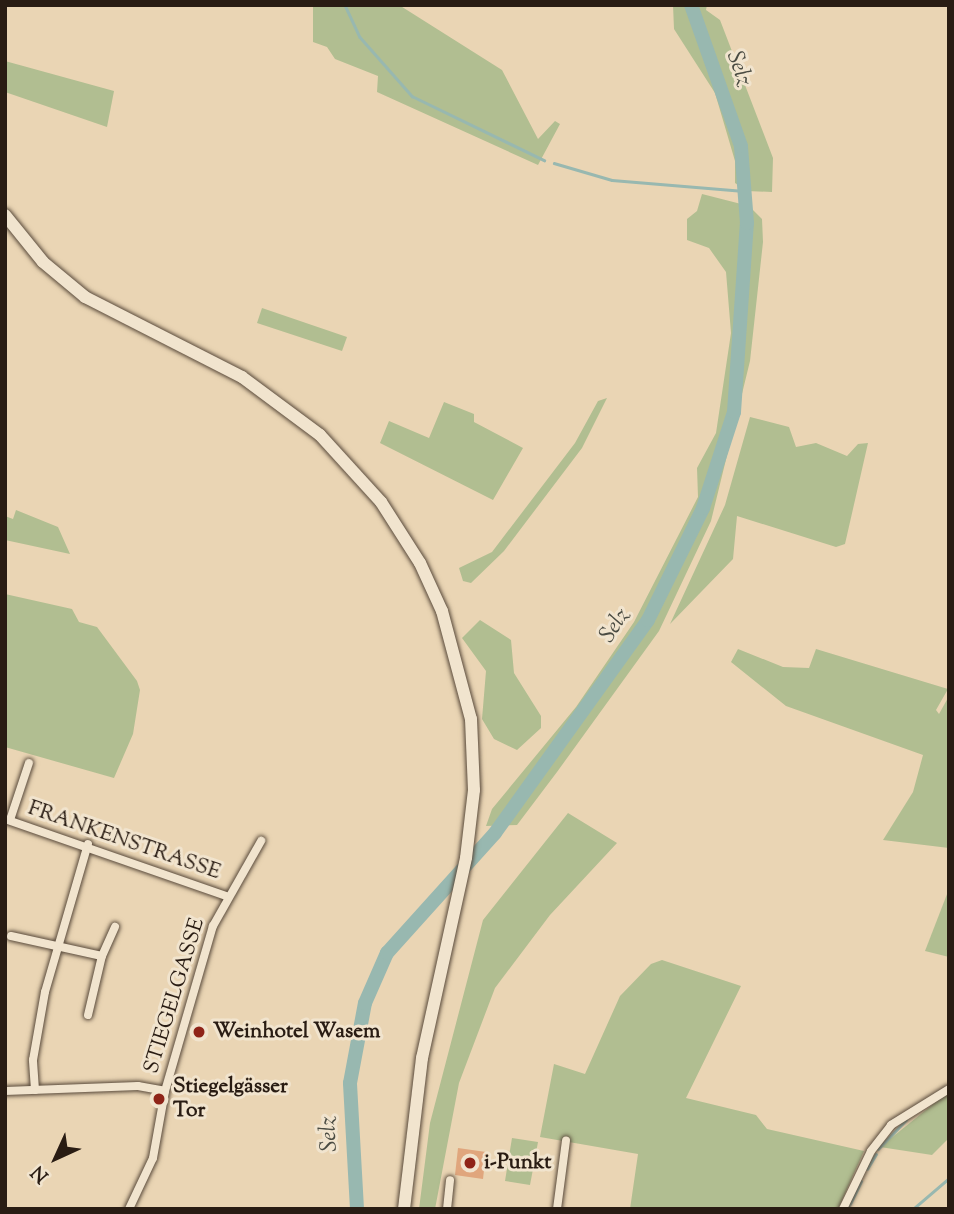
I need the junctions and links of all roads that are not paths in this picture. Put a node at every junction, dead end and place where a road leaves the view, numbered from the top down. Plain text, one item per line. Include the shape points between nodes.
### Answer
1 (5, 215) edge
2 (29, 763) dead end
3 (8, 819) edge
4 (261, 841) dead end
5 (88, 844) junction
6 (226, 896) junction
7 (115, 928) dead end
8 (11, 936) dead end
9 (57, 944) junction
10 (102, 956) junction
11 (88, 1015) dead end
12 (949, 1089) edge
13 (35, 1090) junction
14 (5, 1091) edge
15 (165, 1091) junction
16 (566, 1141) dead end
17 (450, 1180) dead end
18 (129, 1209) edge
19 (404, 1209) edge
20 (447, 1209) edge
21 (557, 1209) edge
22 (843, 1209) edge

1 - 19 main road via 43,262 85,297 242,377 320,435 381,502 414,552 442,611 463,674 474,769 466,858 422,1058
2 - 3 street, FRANKENSTRASSE
3 - 5 street, FRANKENSTRASSE
4 - 6 street, STIEGELGASSE
5 - 6 street, FRANKENSTRASSE
5 - 9 street
6 - 15 street, STIEGELGASSE
7 - 10 street
8 - 9 street
9 - 10 street
9 - 13 street via 33,1060
10 - 11 street
12 - 22 street via 891,1125 871,1151
13 - 14 street
13 - 15 street via 138,1086
15 - 18 street, STIEGELGASSE via 153,1158
16 - 21 street
17 - 20 street

